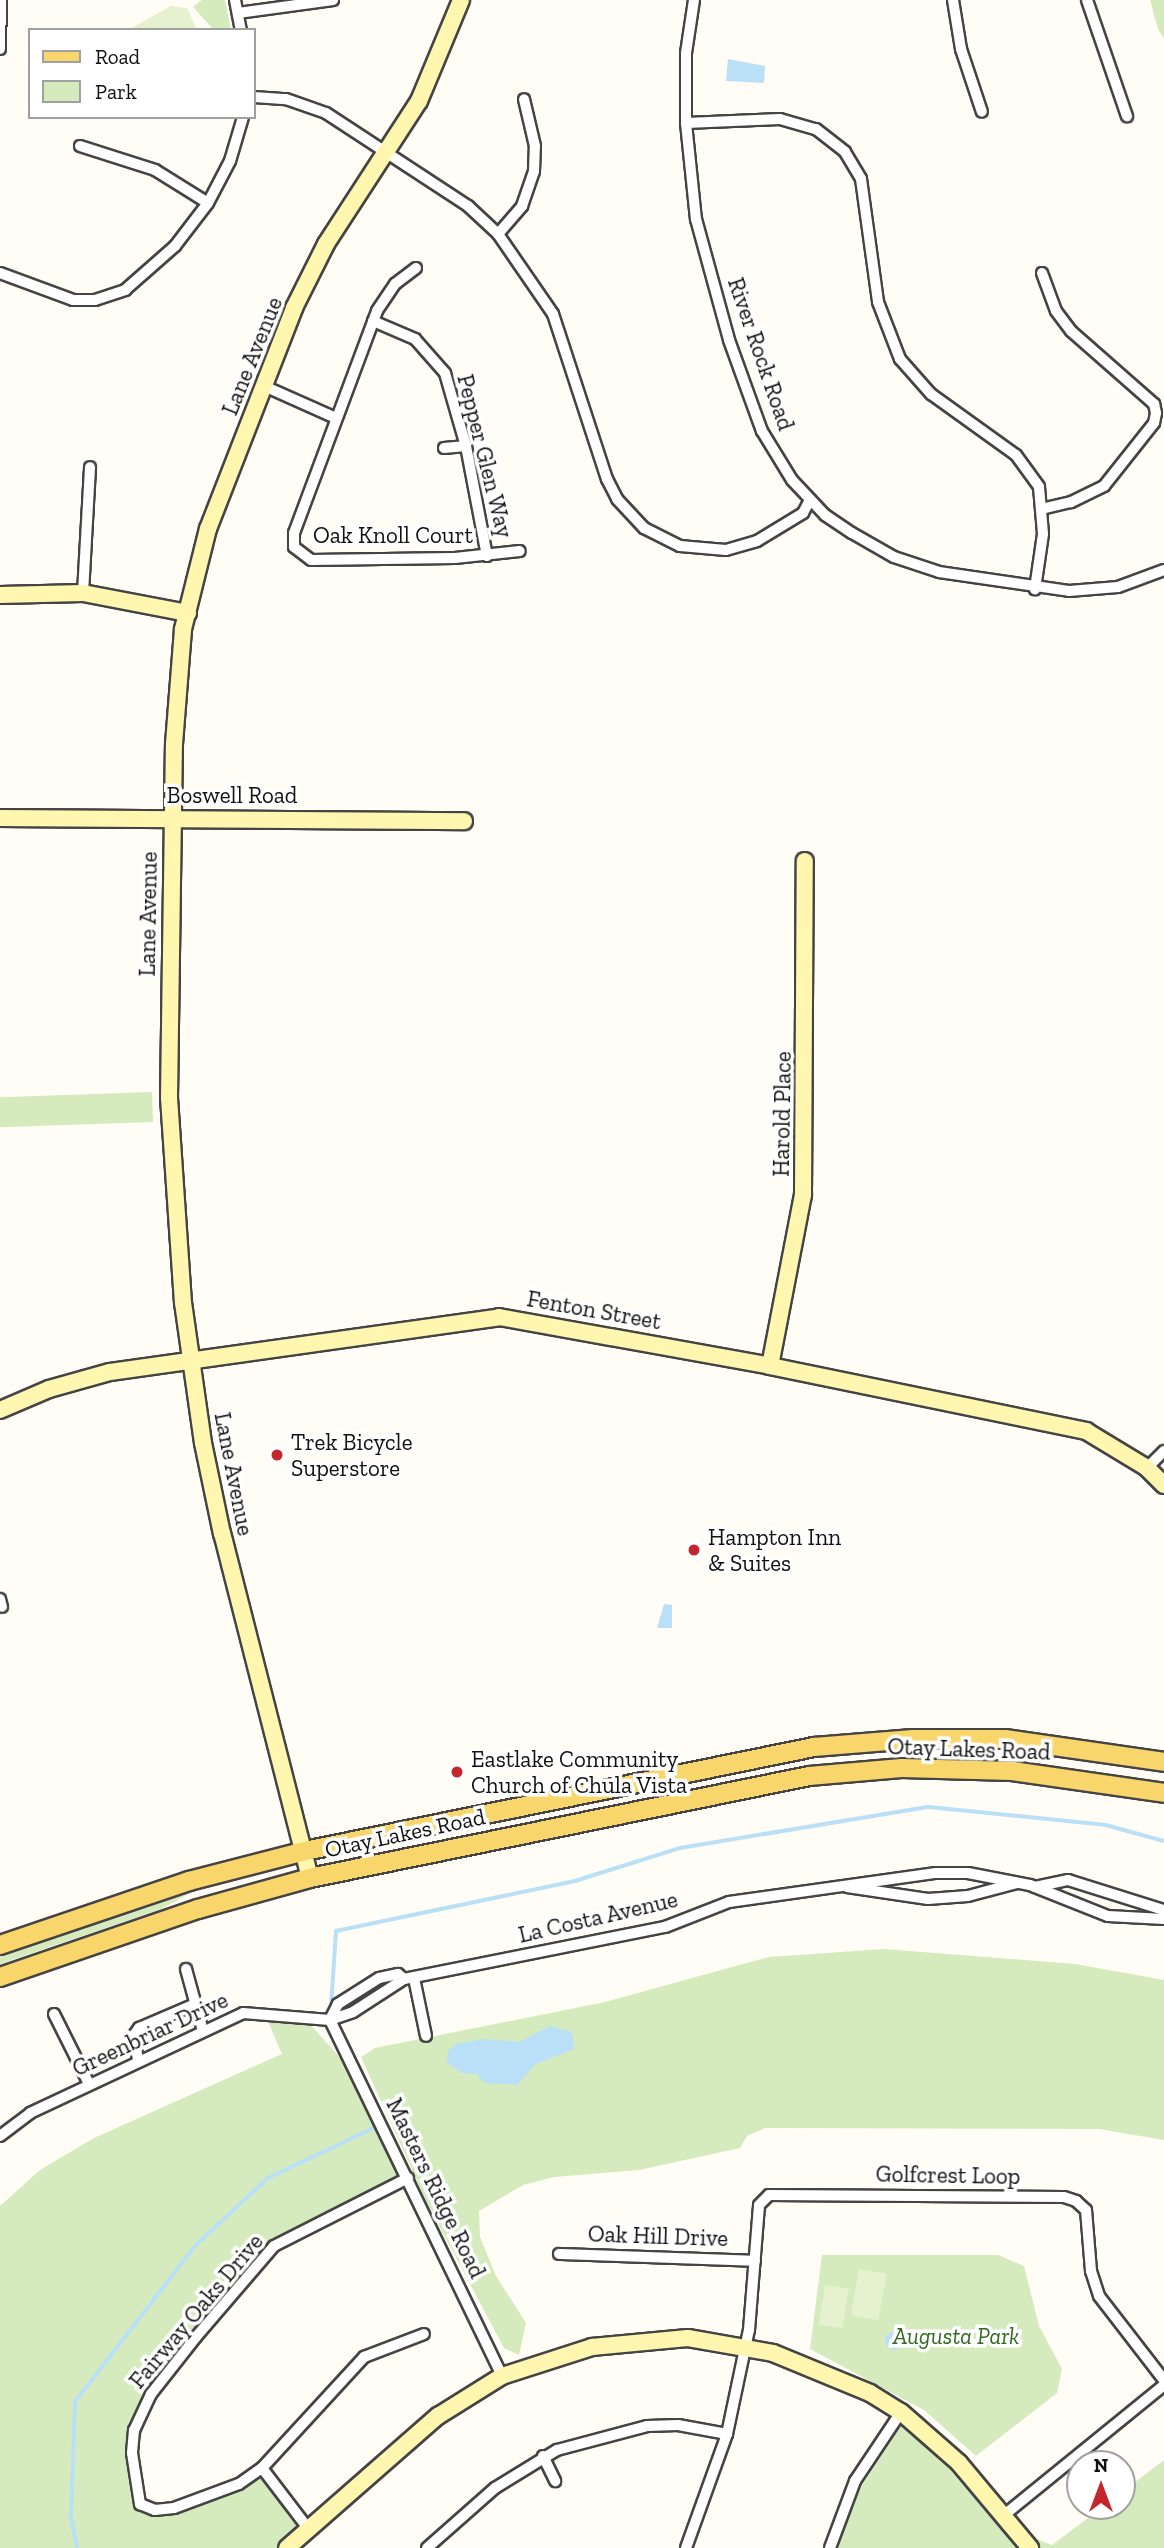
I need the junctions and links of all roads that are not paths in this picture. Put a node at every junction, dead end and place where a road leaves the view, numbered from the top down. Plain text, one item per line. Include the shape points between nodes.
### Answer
1 (1, 0) edge
2 (235, 0) edge
3 (333, 0) edge
4 (461, 0) edge
5 (694, 0) edge
6 (953, 0) edge
7 (1087, 0) edge
8 (237, 13) junction
9 (241, 28) edge
10 (0, 49) edge
11 (256, 97) edge
12 (524, 99) dead end
13 (982, 112) dead end
14 (1127, 116) dead end
15 (242, 119) edge
16 (686, 123) junction
17 (80, 146) dead end
18 (385, 152) junction
19 (208, 203) junction
20 (498, 234) junction
21 (416, 268) dead end
22 (0, 272) edge
23 (1042, 273) dead end
24 (373, 321) junction
25 (264, 386) junction
26 (336, 418) junction
27 (466, 446) junction
28 (444, 448) dead end
29 (90, 467) dead end
30 (810, 500) junction
31 (1044, 508) junction
32 (520, 551) dead end
33 (487, 556) junction
34 (1164, 570) edge
35 (1035, 589) junction
36 (83, 593) junction
37 (0, 595) edge
38 (187, 613) junction
39 (172, 817) junction
40 (0, 818) edge
41 (464, 821) dead end
42 (806, 860) dead end
43 (191, 1359) junction
44 (770, 1366) junction
45 (0, 1410) edge
46 (1164, 1451) edge
47 (1147, 1468) junction
48 (1164, 1485) edge
49 (1164, 1762) edge
50 (1164, 1793) edge
51 (305, 1850) junction
52 (310, 1878) junction
53 (1019, 1883) junction
54 (841, 1885) junction
55 (1035, 1887) junction
56 (1164, 1910) edge
57 (1164, 1920) edge
58 (0, 1945) edge
59 (186, 1969) dead end
60 (0, 1977) edge
61 (409, 1978) junction
62 (193, 2005) junction
63 (54, 2014) dead end
64 (330, 2020) junction
65 (203, 2031) junction
66 (426, 2036) dead end
67 (138, 2060) junction
68 (89, 2084) junction
69 (2, 2129) edge
70 (408, 2178) junction
71 (559, 2254) dead end
72 (755, 2261) junction
73 (424, 2334) dead end
74 (747, 2346) junction
75 (502, 2376) junction
76 (1164, 2382) edge
77 (901, 2412) junction
78 (727, 2434) junction
79 (543, 2456) junction
80 (262, 2468) junction
81 (555, 2481) dead end
82 (1003, 2516) junction
83 (310, 2531) junction
84 (287, 2548) edge
85 (427, 2548) edge
86 (686, 2548) edge
87 (830, 2548) edge
88 (1030, 2548) edge

1 - 10 street
2 - 8 street
3 - 8 street
4 - 18 street, Lane Avenue via 419,101
5 - 16 street, River Rock Road via 686,53
6 - 13 street via 961,49
7 - 14 street
8 - 9 street
11 - 18 street via 310,106
12 - 20 street via 535,146 534,171 522,206
15 - 19 street via 230,161
16 - 30 street, River Rock Road via 696,219 729,340 762,431
16 - 31 street via 780,119 816,129 845,152 864,191 878,302 889,340 909,372 931,394 1023,462 1039,487
17 - 19 street via 155,170
18 - 20 street via 468,206
18 - 25 street, Lane Avenue via 326,244 294,308
19 - 22 street via 175,246 116,295 73,300
20 - 30 street via 553,314 607,479 635,520 680,546 726,550 757,541 803,513
21 - 24 street via 388,292
23 - 31 street via 1056,311 1071,331 1154,404 1156,413 1154,423 1104,486 1071,502
24 - 26 street
24 - 27 street, Pepper Glen Way via 415,339 439,362
25 - 26 street
25 - 38 street, Lane Avenue via 197,561
26 - 33 street, Oak Knoll Court via 294,547 311,559
27 - 28 street
27 - 33 street, Pepper Glen Way
29 - 36 street
30 - 35 street, River Rock Road via 852,533 894,557 939,572
31 - 35 street
32 - 33 street, Oak Knoll Court
34 - 35 street, River Rock Road via 1102,589
36 - 37 street
36 - 38 street
38 - 39 street, Lane Avenue
39 - 40 street, Boswell Road
39 - 41 street, Boswell Road
39 - 43 street, Lane Avenue via 170,1122
42 - 44 street, Harold Place via 803,1195
43 - 44 street, Fenton Street via 499,1317
43 - 45 street, Fenton Street via 110,1371
43 - 51 street, Lane Avenue via 222,1534
44 - 47 street, Fenton Street via 1086,1431
46 - 47 street
47 - 48 street, Fenton Street
49 - 51 main road, Otay Lakes Road via 1005,1739 913,1739 814,1747
50 - 52 main road, Otay Lakes Road via 1012,1771 902,1768 809,1776
51 - 52 street, Lane Avenue
51 - 58 main road, Otay Lakes Road via 165,1889
52 - 60 main road, Otay Lakes Road via 186,1913
53 - 54 street, La Costa Avenue via 968,1872 936,1872
53 - 54 street, La Costa Avenue via 968,1896 928,1899
53 - 55 street, La Costa Avenue
54 - 61 street, La Costa Avenue via 729,1902 665,1927
55 - 56 street, La Costa Avenue via 1068,1880
55 - 57 street, La Costa Avenue via 1108,1916
59 - 62 street via 194,1989
61 - 64 street, La Costa Avenue via 353,2012
61 - 66 street
62 - 65 street
62 - 67 street via 139,2028 134,2035
63 - 68 street
64 - 65 street, Greenbriar Drive via 243,2013
64 - 70 street, Masters Ridge Road
65 - 67 street, Greenbriar Drive
67 - 68 street, Greenbriar Drive
68 - 69 street, Greenbriar Drive
70 - 75 street, Masters Ridge Road
70 - 80 street, Fairway Oaks Drive via 274,2246 151,2394 134,2430 132,2453 140,2504 155,2510 220,2494
71 - 72 street, Oak Hill Drive
72 - 74 street, Golfcrest Loop
72 - 76 street, Golfcrest Loop via 759,2205 769,2194 1064,2197 1086,2210 1091,2271 1099,2296
73 - 80 street via 363,2357
74 - 75 street via 688,2338 615,2342
74 - 77 street via 815,2367
74 - 78 street, Golfcrest Loop
75 - 83 street via 438,2416
76 - 82 street
77 - 82 street via 959,2463
77 - 87 street via 855,2482
78 - 79 street via 678,2425 637,2427
78 - 86 street, Golfcrest Loop
79 - 81 street
79 - 85 street via 495,2488
80 - 83 street
82 - 88 street
83 - 84 street

